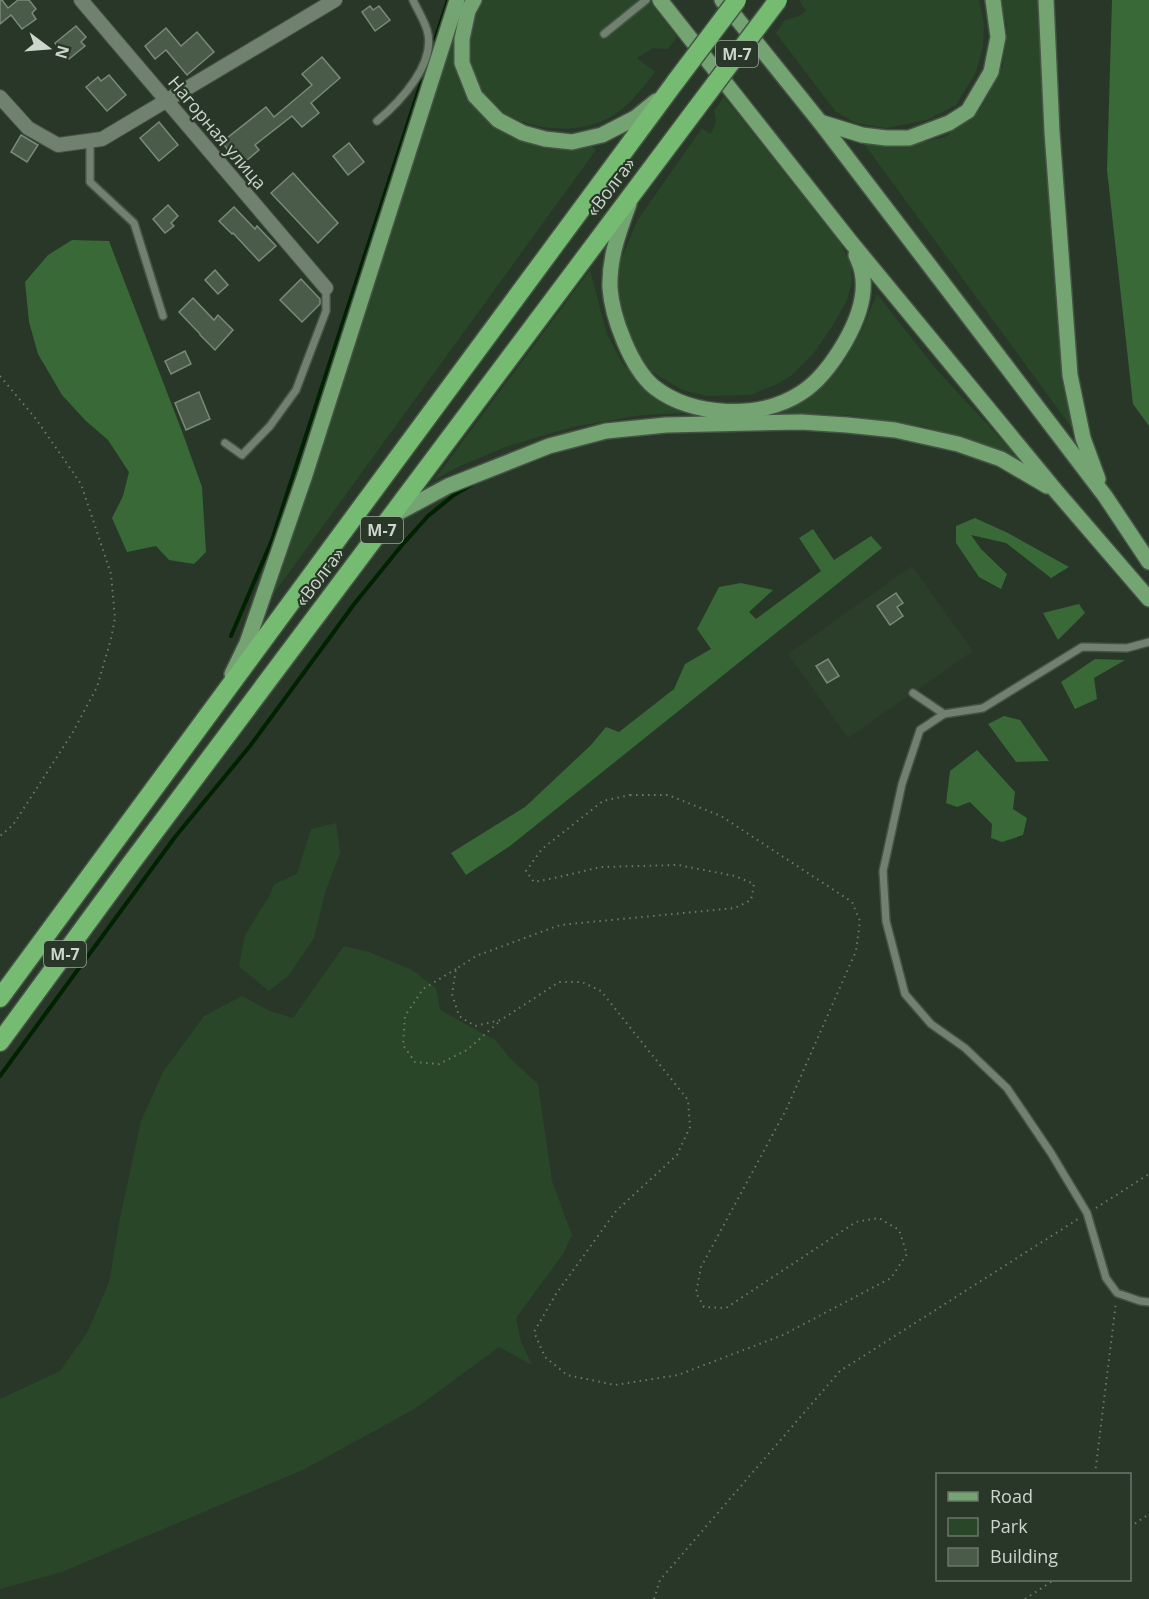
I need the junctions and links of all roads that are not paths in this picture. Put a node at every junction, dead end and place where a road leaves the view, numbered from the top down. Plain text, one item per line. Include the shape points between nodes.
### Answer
1 (81, 0) edge
2 (335, 0) edge
3 (413, 0) edge
4 (457, 0) edge
5 (474, 0) edge
6 (646, 0) edge
7 (660, 0) edge
8 (722, 0) edge
9 (736, 0) edge
10 (778, 0) edge
11 (993, 0) edge
12 (1046, 0) edge
13 (604, 34) dead end
14 (675, 83) junction
15 (0, 97) edge
16 (166, 102) junction
17 (377, 121) dead end
18 (820, 122) junction
19 (90, 141) junction
20 (634, 192) junction
21 (850, 241) junction
22 (326, 288) joint
23 (163, 316) dead end
24 (225, 443) dead end
25 (1056, 491) junction
26 (1105, 496) junction
27 (392, 516) junction
28 (1149, 562) edge
29 (1149, 599) edge
30 (1149, 642) edge
31 (913, 693) dead end
32 (219, 700) junction
33 (944, 714) junction
34 (0, 998) edge
35 (0, 1042) edge
36 (1149, 1302) edge

1 - 16 street, Нагорная улица
2 - 16 street
3 - 17 lane via 428,31 428,51 409,88
4 - 32 main road via 282,545 247,643
5 - 14 main road via 462,39 462,63 475,96 498,120 523,133 572,142 602,135 635,118
6 - 13 lane
7 - 21 main road
8 - 18 main road
9 - 14 highway, М-7, bridge
10 - 20 highway, «Волга» / М-7, bridge
11 - 18 main road via 998,37 991,72 968,111 949,123 909,138 862,135
12 - 26 main road via 1070,375 1083,438
14 - 32 highway, «Волга» / М-7
15 - 19 street via 28,129 58,145
16 - 19 street via 102,139
16 - 22 street, Нагорная улица
18 - 26 main road
19 - 23 lane via 90,182 134,223
20 - 21 main road via 613,249 610,288 617,320 638,369 653,386 678,401 706,410 745,411 782,403 820,377 838,354 860,310 862,272
20 - 27 highway, «Волга» / М-7
21 - 25 main road
22 - 24 lane via 326,310 296,390 270,426 242,455
25 - 27 main road via 1001,459 958,444 895,430 801,422 666,425 606,431 549,446 448,486
25 - 29 main road
26 - 28 main road
27 - 35 highway, «Волга» / М-7
30 - 33 lane via 1127,648 1082,646 984,708
31 - 33 lane
32 - 34 highway, «Волга» / М-7
33 - 36 lane via 920,730 902,784 883,871 886,921 905,994 931,1024 965,1048 1007,1088 1087,1213 1106,1278 1117,1293

